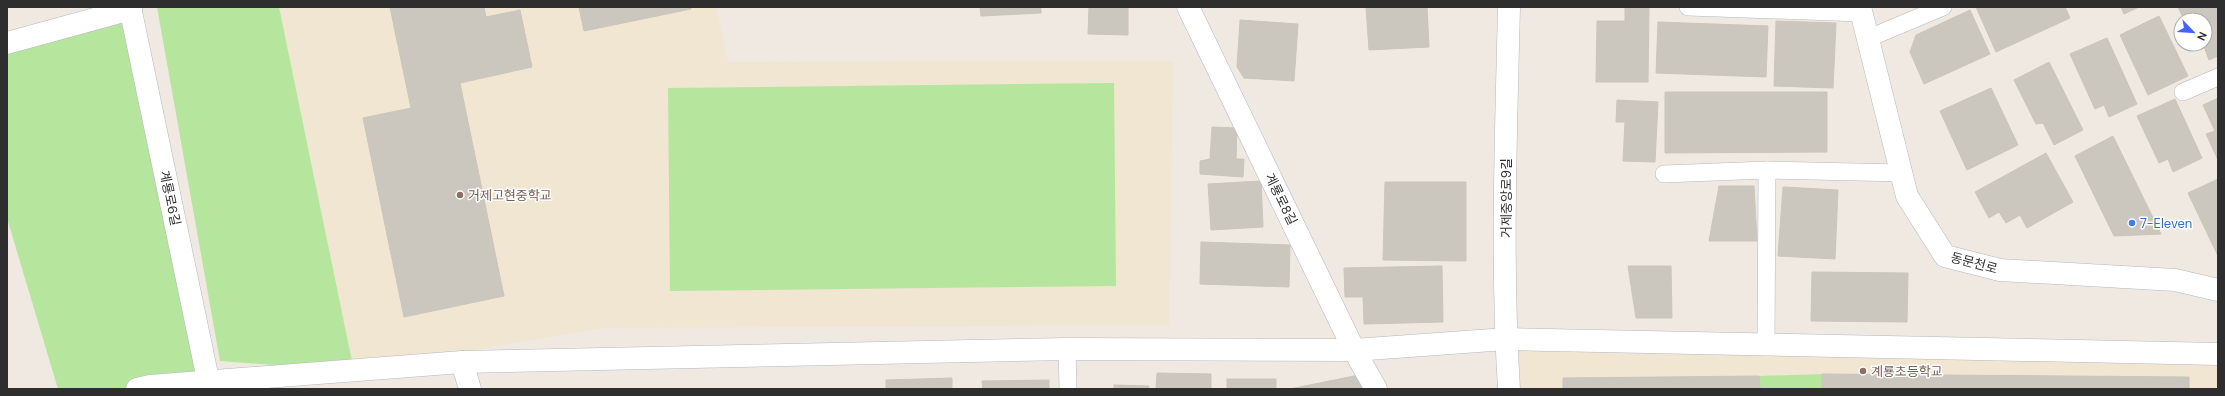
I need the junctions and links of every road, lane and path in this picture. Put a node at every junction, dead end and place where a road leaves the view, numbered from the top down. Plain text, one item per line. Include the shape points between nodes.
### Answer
1 (1188, 7) edge
2 (1509, 7) edge
3 (1688, 7) edge
4 (1944, 7) edge
5 (131, 8) edge
6 (1861, 10) edge
7 (1869, 38) junction
8 (7, 43) edge
9 (2218, 77) edge
10 (2183, 92) dead end
11 (1767, 170) junction
12 (1902, 173) junction
13 (1664, 174) dead end
14 (2218, 290) edge
15 (1506, 339) junction
16 (1766, 344) junction
17 (1067, 349) junction
18 (1354, 350) junction
19 (2218, 354) edge
20 (462, 362) junction
21 (210, 385) edge
22 (138, 389) edge
23 (470, 389) edge
24 (1068, 389) edge
25 (1376, 389) edge
26 (1508, 389) edge

1 - 18 street, 계룡로8길
2 - 15 street, 거제중앙로9길 via 1505,176
3 - 6 lane
4 - 7 lane
5 - 8 street
5 - 21 street, 계룡로6길
6 - 7 street, 동문천로
7 - 12 street, 동문천로
9 - 10 lane
11 - 12 lane
11 - 13 lane
11 - 16 lane
12 - 14 street, 동문천로 via 1907,196 1945,256 2000,270 2175,280
15 - 16 street
15 - 18 street
15 - 26 street, 거제중앙로9길
16 - 19 street
17 - 18 street
17 - 20 street
17 - 24 lane
18 - 25 street, 계룡로8길
20 - 21 street
20 - 23 street
21 - 22 street via 150,386

